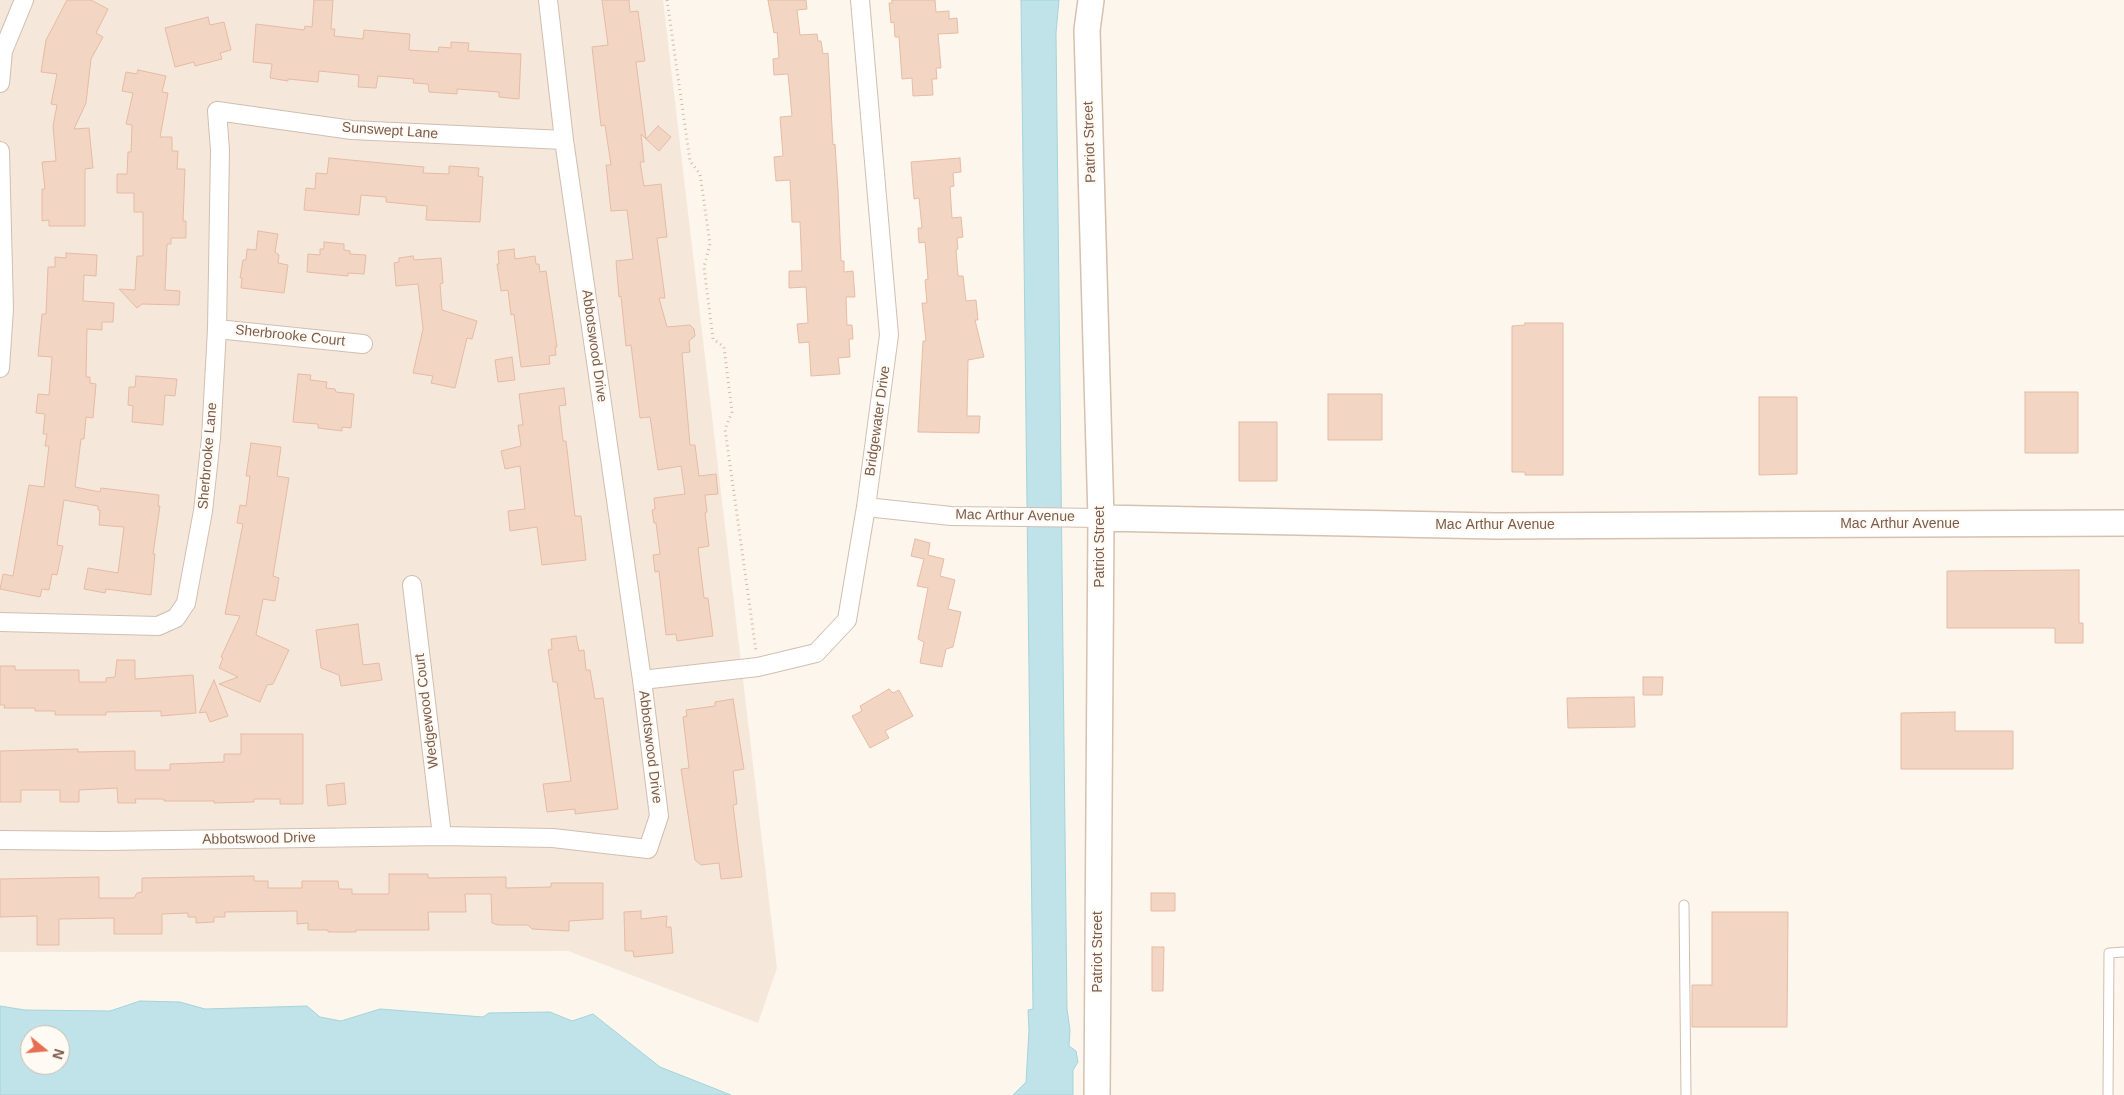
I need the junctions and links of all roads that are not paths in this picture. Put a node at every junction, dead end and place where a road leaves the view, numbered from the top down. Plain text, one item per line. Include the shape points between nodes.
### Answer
1 (24, 0) edge
2 (548, 0) edge
3 (860, 0) edge
4 (1091, 0) edge
5 (0, 83) edge
6 (216, 111) joint
7 (564, 140) junction
8 (0, 151) edge
9 (2, 309) edge
10 (217, 329) junction
11 (363, 344) dead end
12 (0, 368) edge
13 (866, 507) junction
14 (1101, 518) junction
15 (2124, 523) edge
16 (412, 585) dead end
17 (0, 622) edge
18 (642, 680) junction
19 (442, 836) junction
20 (0, 840) edge
21 (1684, 905) dead end
22 (2124, 952) edge
23 (1097, 1095) edge
24 (1686, 1095) edge
25 (2108, 1095) edge

1 - 5 street via 3,51
2 - 7 street, Abbotswood Drive
3 - 13 street, Bridgewater Drive via 889,335
4 - 14 main road, Patriot Street via 1087,30
6 - 7 street, Sunswept Lane via 352,130
6 - 10 street, Sherbrooke Lane via 220,150
7 - 18 street, Abbotswood Drive
8 - 9 street
9 - 12 street
10 - 11 street, Sherbrooke Court
10 - 17 street, Sherbrooke Lane via 212,438 203,511 186,603 176,618 158,626
13 - 14 street, Mac Arthur Avenue via 951,516
13 - 18 street, Bridgewater Drive via 847,620 816,653 758,666
14 - 15 main road, Mac Arthur Avenue via 1496,526
14 - 23 main road, Patriot Street
16 - 19 street, Wedgewood Court
18 - 19 street, Abbotswood Drive via 659,816 648,849 553,838
19 - 20 street, Abbotswood Drive
21 - 24 lane
22 - 25 lane via 2108,952

